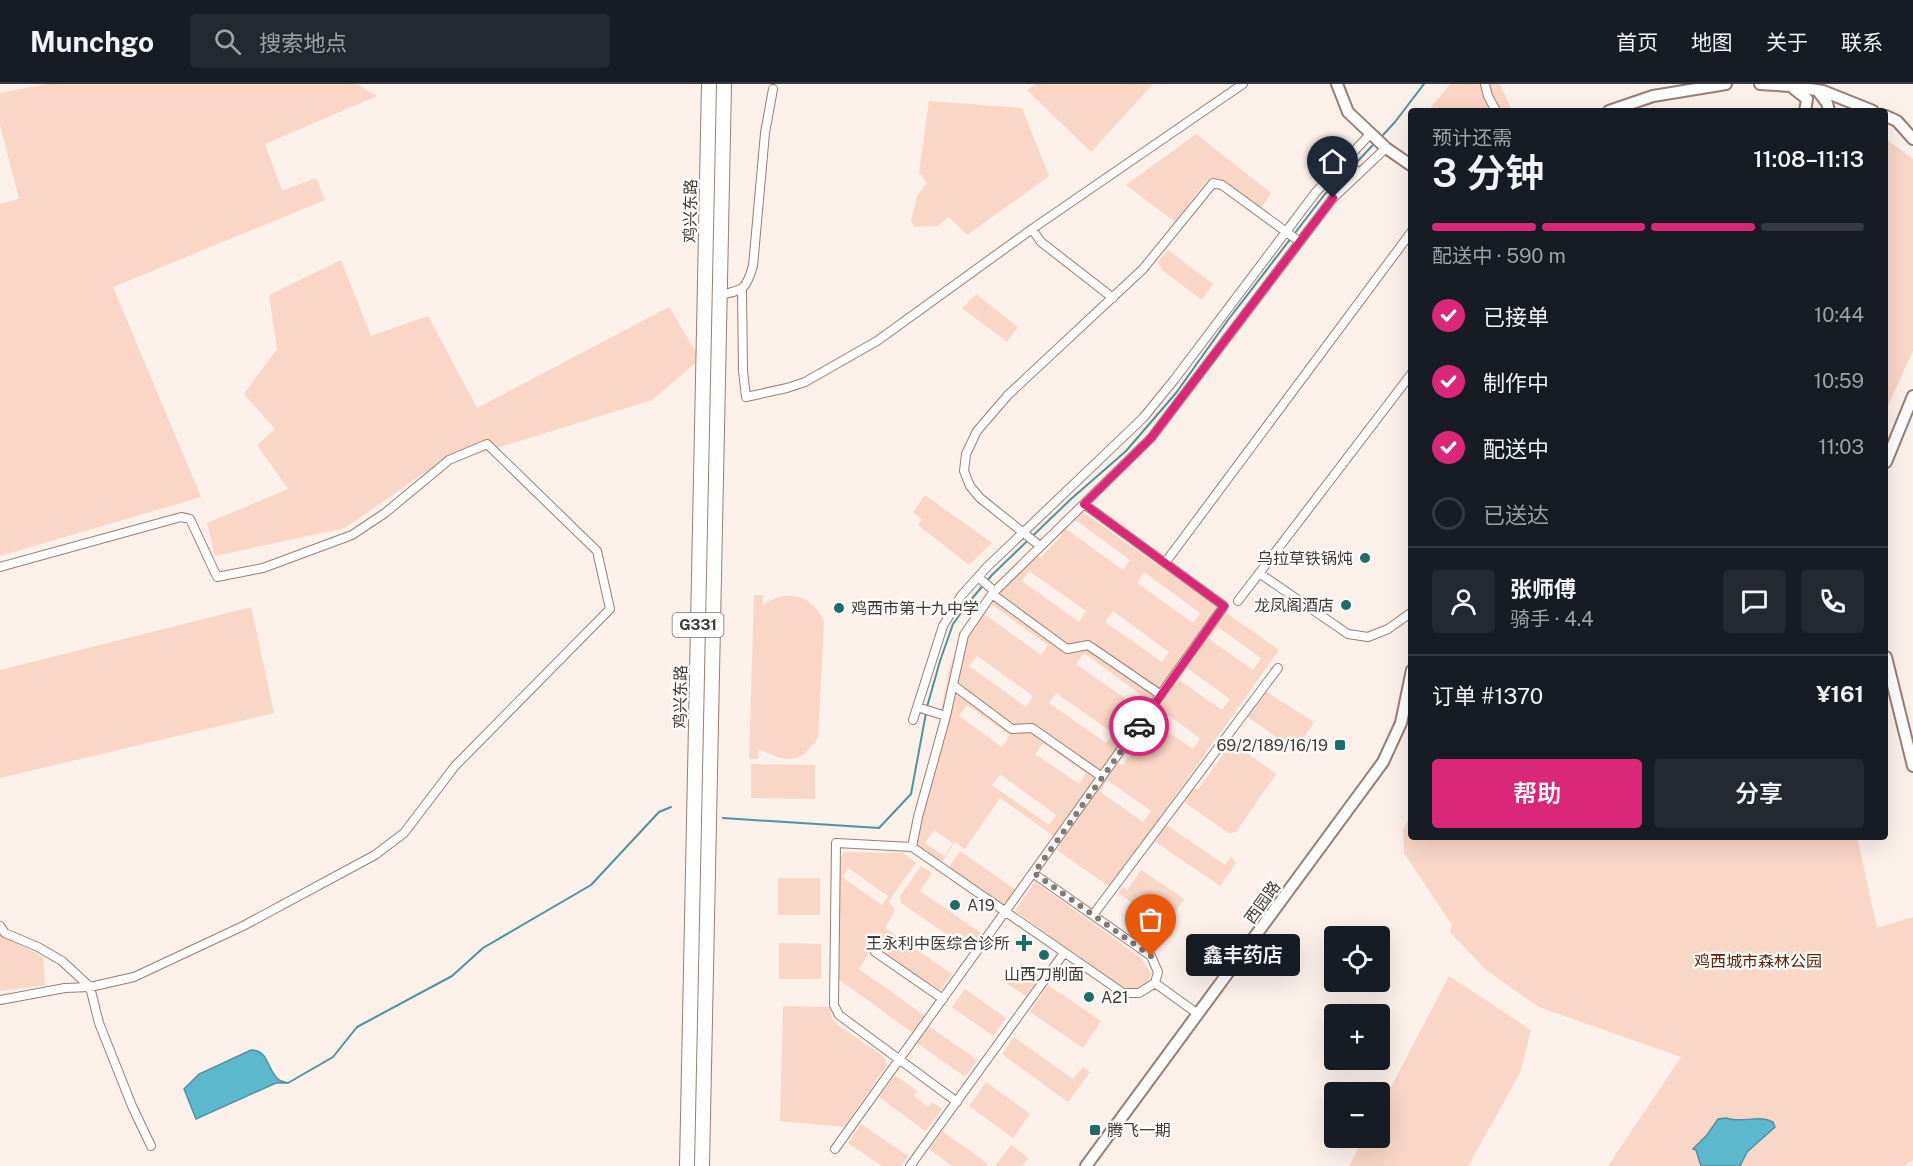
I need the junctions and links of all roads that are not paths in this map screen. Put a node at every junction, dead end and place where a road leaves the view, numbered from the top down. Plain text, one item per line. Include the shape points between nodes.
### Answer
1 (709, 84) edge
2 (724, 84) edge
3 (1243, 84) edge
4 (1338, 84) edge
5 (1485, 84) edge
6 (1726, 84) edge
7 (1760, 84) edge
8 (1791, 86) junction
9 (1818, 87) edge
10 (772, 89) dead end
11 (1495, 108) edge
12 (1618, 108) edge
13 (1806, 108) edge
14 (1828, 108) edge
15 (1866, 108) edge
16 (1888, 117) edge
17 (1897, 121) junction
18 (1913, 121) edge
19 (1888, 123) edge
20 (1371, 133) junction
21 (1913, 139) edge
22 (1386, 148) junction
23 (1345, 161) junction
24 (1408, 163) edge
25 (1359, 173) junction
26 (1316, 192) junction
27 (1330, 202) junction
28 (1032, 229) junction
29 (1286, 232) junction
30 (1408, 236) edge
31 (1299, 242) junction
32 (742, 290) junction
33 (720, 295) junction
34 (1113, 298) junction
35 (1408, 378) edge
36 (1913, 396) edge
37 (1888, 457) edge
38 (1084, 504) junction
39 (1024, 532) junction
40 (1040, 546) junction
41 (1165, 563) junction
42 (0, 567) edge
43 (1259, 573) junction
44 (978, 577) junction
45 (993, 592) junction
46 (1238, 602) dead end
47 (1408, 615) edge
48 (1888, 665) edge
49 (1278, 668) dead end
50 (953, 685) junction
51 (1408, 689) edge
52 (1161, 695) junction
53 (916, 707) junction
54 (946, 716) junction
55 (913, 720) dead end
56 (1913, 766) edge
57 (1102, 777) junction
58 (912, 847) junction
59 (1034, 873) junction
60 (1006, 912) junction
61 (1093, 915) junction
62 (0, 926) edge
63 (875, 952) dead end
64 (1064, 953) junction
65 (1155, 983) junction
66 (90, 987) junction
67 (943, 999) junction
68 (0, 1000) edge
69 (1198, 1014) junction
70 (899, 1060) junction
71 (957, 1102) junction
72 (151, 1146) dead end
73 (835, 1149) dead end
74 (687, 1166) edge
75 (702, 1166) edge
76 (910, 1166) edge
77 (1086, 1166) edge

1 - 74 highway, 鸡兴东路 / G331
2 - 33 highway, 鸡兴东路 / G331
3 - 28 street
4 - 20 street via 1348,112
5 - 11 street
6 - 12 street via 1653,96
7 - 8 street
8 - 9 street
8 - 13 street via 1807,99
9 - 14 street
9 - 15 street
10 - 32 street via 753,266
16 - 17 street
17 - 18 street
17 - 19 street
17 - 21 street
20 - 22 street
20 - 23 street
22 - 24 street
22 - 25 street
23 - 25 street
23 - 26 street
25 - 27 street
26 - 27 street
26 - 29 street
27 - 31 street
28 - 32 street via 877,340 805,382 746,397
28 - 34 street via 1041,242
29 - 31 street
29 - 34 street via 1222,185 1213,183 1143,269
29 - 39 street via 1143,417
30 - 41 street
31 - 38 street via 1151,438
32 - 33 street
33 - 75 highway, 鸡兴东路 / G331
34 - 39 street via 1008,394 977,431 966,454 964,471 970,486
35 - 43 street
36 - 37 street
38 - 40 street
38 - 41 street
39 - 40 street
39 - 44 street
40 - 45 street
41 - 52 street via 1224,606
42 - 66 street via 181,517 190,519 217,578 263,568 352,536 449,460 487,444 597,551 610,609 455,766 404,833 375,855 243,926 134,977
43 - 46 street
43 - 47 street via 1348,634 1368,637
44 - 45 street
44 - 53 street via 943,626
45 - 50 street via 964,635
45 - 52 street via 1067,649 1088,645
48 - 56 street
49 - 61 street
50 - 54 street
50 - 57 street via 1012,729 1032,728
51 - 69 street, 西园路 via 1401,723 1383,762
52 - 57 street
53 - 54 street
53 - 55 street
54 - 58 street
57 - 59 street
58 - 60 street
58 - 70 street via 836,843 834,1005 838,1015
59 - 60 street
59 - 61 street
60 - 64 street
60 - 67 street
61 - 65 street via 1151,956 1158,972
62 - 66 street via 5,933 62,961
63 - 67 street
64 - 65 street via 1123,993 1139,993
64 - 71 street
65 - 69 street
66 - 68 street
66 - 72 street via 99,1023
67 - 70 street
69 - 77 street, 西园路
70 - 71 street
70 - 73 street
71 - 76 street

